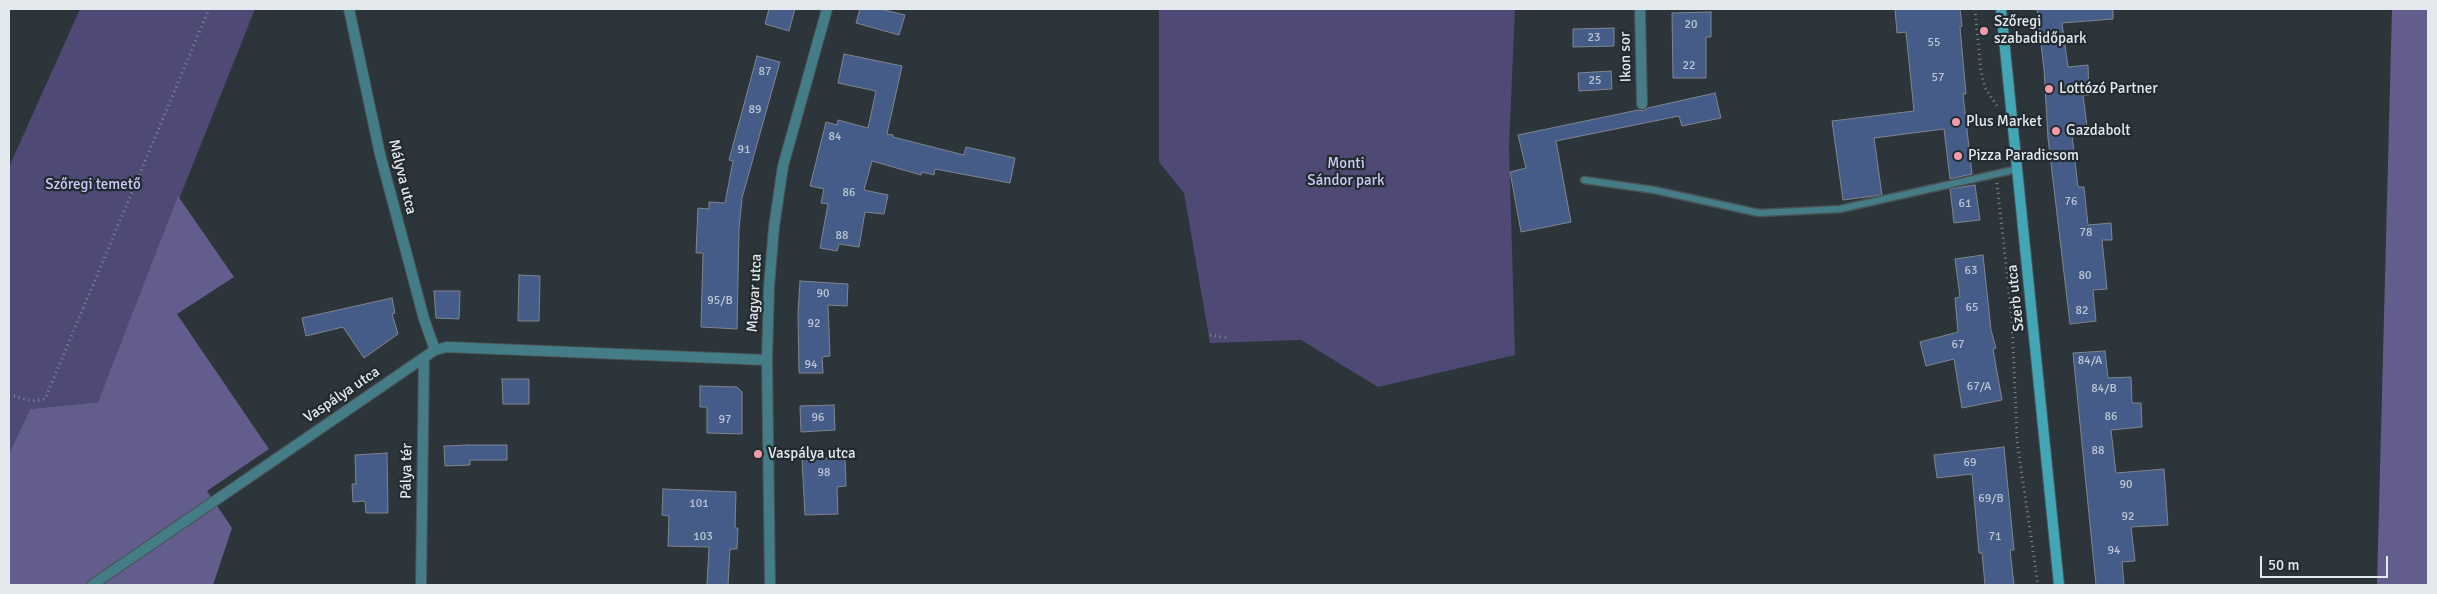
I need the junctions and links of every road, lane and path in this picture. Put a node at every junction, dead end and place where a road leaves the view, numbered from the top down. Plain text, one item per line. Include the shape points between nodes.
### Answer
1 (208, 9) edge
2 (348, 9) edge
3 (827, 9) edge
4 (1640, 9) edge
5 (1976, 9) edge
6 (2001, 9) edge
7 (1642, 104) dead end
8 (1998, 107) dead end
9 (2018, 169) junction
10 (1998, 174) junction
11 (1584, 180) dead end
12 (1210, 335) dead end
13 (1228, 338) dead end
14 (435, 350) junction
15 (424, 358) junction
16 (767, 360) junction
17 (9, 395) edge
18 (92, 585) edge
19 (421, 585) edge
20 (770, 585) edge
21 (2038, 585) edge
22 (2059, 585) edge

1 - 17 path via 45,399 32,401
2 - 14 street, Mályva utca via 380,154
3 - 16 street, Magyar utca via 784,166 768,287
4 - 7 street, Ikon sor
5 - 8 path via 1981,71 1985,88
6 - 9 main road, Szerb utca
9 - 10 lane
9 - 22 main road, Szerb utca
10 - 11 lane via 1840,208 1759,213 1654,190
10 - 21 path via 1996,181 2012,319 2017,442
12 - 13 path
14 - 15 street, Vaspálya utca
14 - 16 street via 447,347
15 - 18 street, Vaspálya utca
15 - 19 street, Pálya tér
16 - 20 street, Magyar utca

